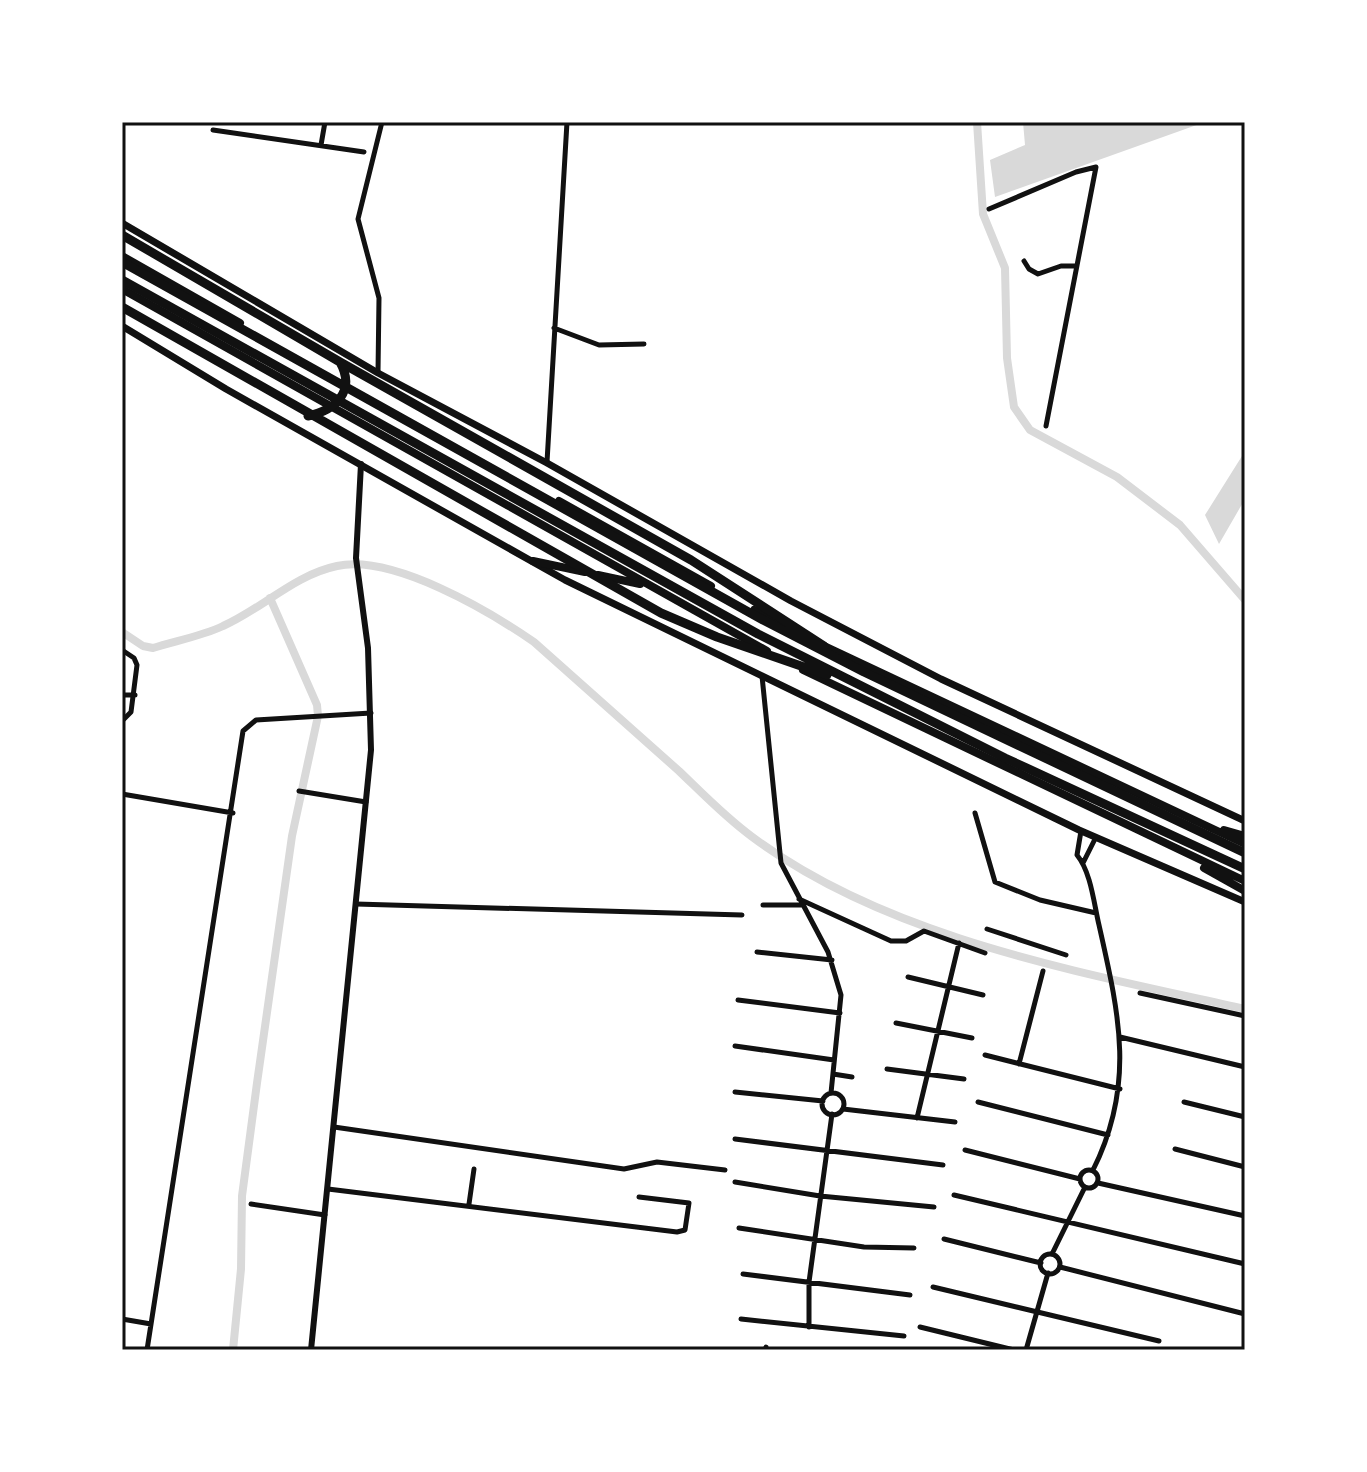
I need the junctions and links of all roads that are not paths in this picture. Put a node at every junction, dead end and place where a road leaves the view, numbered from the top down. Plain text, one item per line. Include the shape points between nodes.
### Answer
1 (325, 122) edge
2 (382, 122) edge
3 (567, 122) edge
4 (213, 130) dead end
5 (321, 145) junction
6 (364, 152) dead end
7 (989, 209) dead end
8 (122, 223) edge
9 (122, 235) edge
10 (122, 256) edge
11 (1024, 261) dead end
12 (122, 262) edge
13 (1075, 266) junction
14 (122, 280) edge
15 (122, 289) edge
16 (122, 307) edge
17 (122, 326) edge
18 (554, 328) junction
19 (644, 344) dead end
20 (340, 362) junction
21 (378, 373) junction
22 (308, 416) junction
23 (1046, 426) dead end
24 (547, 463) junction
25 (361, 464) junction
26 (533, 561) junction
27 (648, 586) junction
28 (122, 650) edge
29 (864, 672) junction
30 (762, 676) junction
31 (856, 685) junction
32 (122, 695) edge
33 (135, 695) junction
34 (373, 713) junction
35 (122, 721) edge
36 (299, 791) dead end
37 (122, 794) edge
38 (366, 802) junction
39 (233, 813) junction
40 (975, 813) dead end
41 (1193, 821) junction
42 (1245, 821) edge
43 (1081, 831) junction
44 (1245, 836) edge
45 (1096, 837) junction
46 (1159, 842) junction
47 (1245, 844) edge
48 (1245, 853) edge
49 (1083, 863) junction
50 (1245, 869) edge
51 (1245, 881) edge
52 (1245, 891) edge
53 (798, 898) junction
54 (1245, 902) edge
55 (356, 904) junction
56 (763, 905) dead end
57 (802, 905) junction
58 (1096, 913) junction
59 (742, 915) dead end
60 (987, 929) dead end
61 (959, 943) junction
62 (757, 952) dead end
63 (985, 953) dead end
64 (1066, 955) dead end
65 (832, 960) junction
66 (1043, 971) dead end
67 (908, 977) dead end
68 (949, 988) junction
69 (1140, 993) dead end
70 (983, 995) dead end
71 (738, 1000) dead end
72 (840, 1013) junction
73 (1245, 1016) edge
74 (896, 1023) dead end
75 (938, 1032) junction
76 (1120, 1037) junction
77 (972, 1038) dead end
78 (735, 1046) dead end
79 (985, 1055) dead end
80 (834, 1060) junction
81 (1019, 1064) junction
82 (1245, 1067) edge
83 (887, 1069) dead end
84 (927, 1073) junction
85 (833, 1074) junction
86 (852, 1077) dead end
87 (964, 1079) dead end
88 (1120, 1089) junction
89 (735, 1092) dead end
90 (831, 1093) junction
91 (823, 1101) junction
92 (978, 1102) dead end
93 (1184, 1102) dead end
94 (843, 1109) junction
95 (832, 1114) junction
96 (1245, 1117) edge
97 (917, 1118) junction
98 (955, 1122) dead end
99 (334, 1127) junction
100 (1108, 1135) junction
101 (735, 1139) dead end
102 (827, 1149) junction
103 (1175, 1149) dead end
104 (965, 1150) dead end
105 (943, 1165) dead end
106 (1245, 1167) edge
107 (474, 1169) dead end
108 (725, 1170) dead end
109 (1093, 1170) junction
110 (1080, 1179) junction
111 (735, 1182) dead end
112 (1098, 1183) junction
113 (1085, 1187) junction
114 (328, 1189) junction
115 (954, 1195) dead end
116 (820, 1196) junction
117 (639, 1197) dead end
118 (251, 1204) dead end
119 (469, 1204) junction
120 (934, 1207) dead end
121 (325, 1215) junction
122 (1245, 1216) edge
123 (1068, 1221) junction
124 (739, 1228) dead end
125 (815, 1238) junction
126 (944, 1239) dead end
127 (914, 1248) dead end
128 (1052, 1254) junction
129 (1041, 1263) junction
130 (1245, 1264) edge
131 (1060, 1267) junction
132 (1048, 1273) junction
133 (743, 1274) dead end
134 (809, 1282) junction
135 (933, 1287) dead end
136 (910, 1295) dead end
137 (1036, 1312) junction
138 (1245, 1314) edge
139 (122, 1319) edge
140 (741, 1319) dead end
141 (151, 1324) junction
142 (809, 1327) junction
143 (920, 1327) dead end
144 (904, 1336) dead end
145 (1159, 1341) dead end
146 (147, 1350) edge
147 (311, 1350) edge
148 (1014, 1350) edge
149 (1026, 1350) edge

1 - 5 street
2 - 21 street via 358,219 379,298
3 - 18 street
4 - 5 street
5 - 6 street
7 - 13 street via 1096,167
8 - 21 main road
9 - 20 highway
10 - 41 highway via 747,607
11 - 13 street via 1038,274
12 - 29 highway via 585,523
13 - 23 street
14 - 31 highway
15 - 27 highway
16 - 22 highway
17 - 25 main road
18 - 19 street via 599,345
18 - 24 street
20 - 22 highway via 347,379 340,400
20 - 29 highway via 691,560
21 - 24 main road
22 - 31 highway via 661,613
24 - 42 main road via 863,639
25 - 26 main road
25 - 34 street via 356,558
26 - 27 highway
26 - 30 main road
27 - 46 highway via 858,698
28 - 33 street via 136,661
29 - 48 highway
30 - 43 main road
30 - 53 street via 778,852
31 - 50 highway
32 - 33 street
33 - 35 street via 131,712
34 - 38 street
34 - 39 street via 249,724 243,731
36 - 38 street
37 - 39 street
38 - 55 street
39 - 141 street
40 - 58 street via 995,882 1040,900
41 - 44 highway
41 - 47 highway
43 - 45 main road
43 - 49 street via 1077,855
45 - 49 street
45 - 54 main road
46 - 51 highway
46 - 52 highway
49 - 58 street
53 - 57 street
53 - 61 street via 891,941 906,941 924,931
55 - 59 street
55 - 99 street
56 - 57 street
57 - 65 street
58 - 76 street
60 - 64 street
61 - 63 street
61 - 68 street
62 - 65 street
65 - 72 street
66 - 81 street
67 - 68 street
68 - 70 street
68 - 75 street
69 - 73 street
71 - 72 street
72 - 80 street
74 - 75 street
75 - 77 street
75 - 84 street
76 - 82 street
76 - 88 street
78 - 80 street
79 - 81 street
80 - 85 street
81 - 88 street
83 - 84 street
84 - 87 street
84 - 97 street
85 - 86 street
85 - 90 street
88 - 100 street
89 - 91 street
90 - 91 street
90 - 94 street via 842,1097
91 - 95 street via 824,1110
92 - 100 street
93 - 96 street
94 - 95 street
94 - 97 street
95 - 102 street
97 - 98 street
99 - 108 street via 624,1169 657,1162
99 - 114 street
100 - 109 street
101 - 102 street
102 - 105 street
102 - 116 street
103 - 106 street
104 - 110 street
107 - 119 street
109 - 110 street via 1084,1171
109 - 112 street
110 - 113 street
111 - 116 street
112 - 113 street
112 - 122 street
113 - 123 street
114 - 119 street
114 - 121 street
115 - 123 street
116 - 120 street
116 - 125 street
117 - 119 street via 689,1203 685,1230
118 - 121 street
121 - 147 street
123 - 128 street
123 - 130 street
124 - 125 street
125 - 127 street via 864,1247
125 - 134 street
126 - 129 street
128 - 129 street
128 - 131 street
129 - 132 street
131 - 132 street
131 - 138 street
132 - 137 street
133 - 134 street
134 - 136 street
134 - 142 street
135 - 137 street
137 - 145 street
137 - 149 street
139 - 141 street
140 - 142 street
141 - 146 street
142 - 144 street
143 - 148 street

